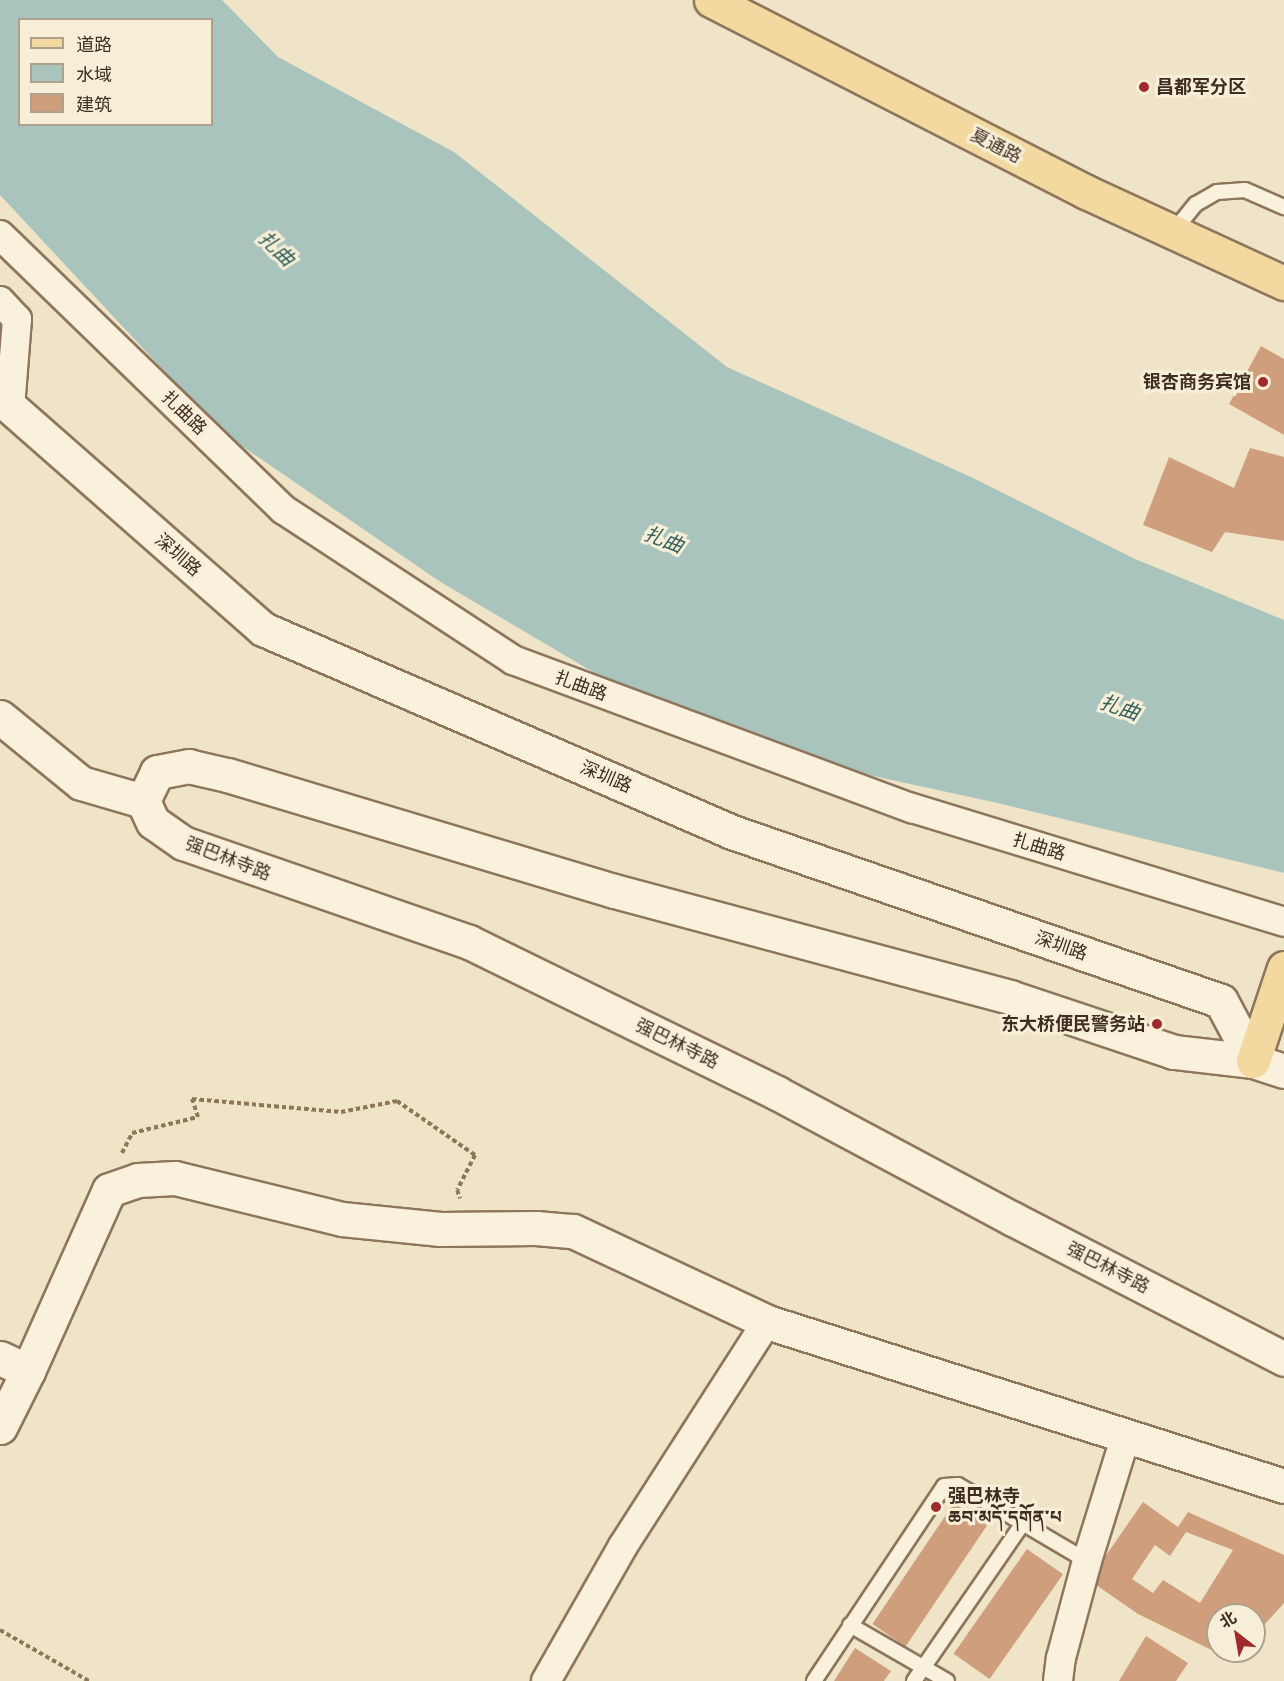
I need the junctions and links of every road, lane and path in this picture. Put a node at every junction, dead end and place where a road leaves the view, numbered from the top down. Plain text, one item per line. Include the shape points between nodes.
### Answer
1 (711, 0) edge
2 (1284, 207) edge
3 (1173, 232) junction
4 (0, 235) edge
5 (1284, 283) edge
6 (0, 301) edge
7 (5, 403) edge
8 (0, 717) edge
9 (142, 801) junction
10 (1284, 922) edge
11 (1282, 974) edge
12 (1253, 1061) junction
13 (1284, 1071) edge
14 (109, 1190) junction
15 (474, 1229) junction
16 (767, 1322) junction
17 (1284, 1359) edge
18 (14, 1365) edge
19 (0, 1427) edge
20 (1126, 1435) junction
21 (1284, 1486) edge
22 (1023, 1523) junction
23 (1087, 1561) junction
24 (850, 1625) junction
25 (0, 1630) edge
26 (923, 1668) junction
27 (88, 1681) edge
28 (546, 1681) edge
29 (814, 1681) edge
30 (914, 1681) edge
31 (947, 1681) edge
32 (1058, 1681) edge

1 - 3 main road, 夏通路 via 1086,192
2 - 3 lane via 1245,190 1217,192 1196,204
3 - 5 main road, 夏通路
4 - 10 street, 扎曲路 via 284,510 513,660 912,808
6 - 7 street via 17,318
7 - 12 street, 深圳路 via 263,629 732,832 1221,1001
8 - 9 street via 81,783
9 - 12 street via 157,772 189,766 614,891 1010,997 1174,1052
9 - 17 street, 强巴林寺路 via 153,822 183,843 469,942 777,1093
11 - 12 main road
12 - 13 street
14 - 15 street via 138,1180 175,1178 342,1219
14 - 15 path via 132,1133 198,1118 192,1099 341,1112 397,1101 475,1155 457,1190
14 - 18 street
15 - 16 street via 573,1232
16 - 20 street
16 - 28 street via 623,1546
18 - 19 street
20 - 21 street
20 - 23 street
22 - 23 lane
22 - 24 lane via 958,1485 944,1486
22 - 26 lane
23 - 32 street
24 - 26 lane
24 - 29 lane
25 - 27 path
26 - 30 lane
26 - 31 lane

